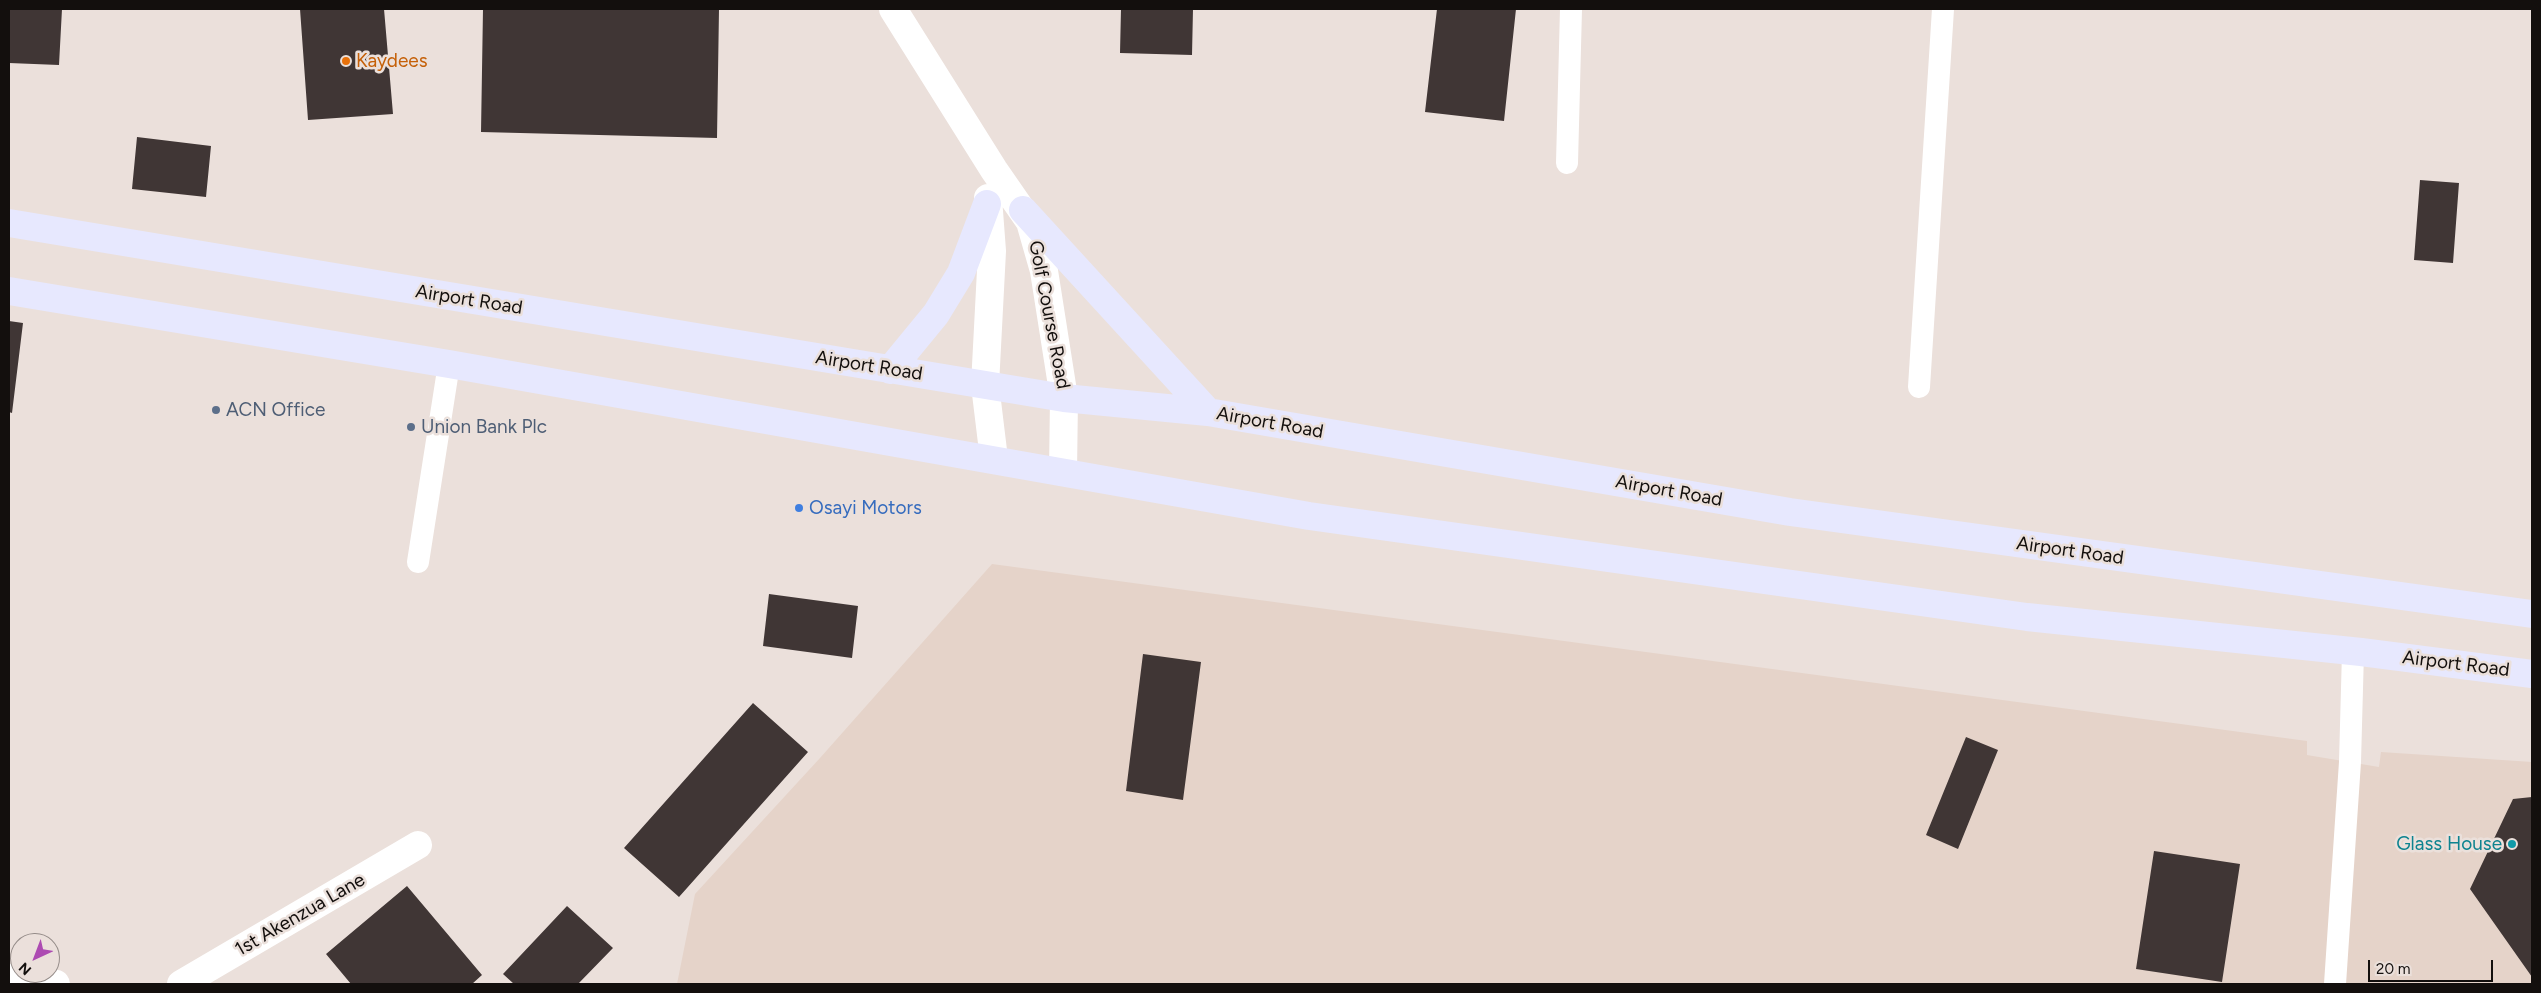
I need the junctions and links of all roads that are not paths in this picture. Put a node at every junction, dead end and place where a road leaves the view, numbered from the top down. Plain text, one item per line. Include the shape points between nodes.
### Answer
1 (893, 9) edge
2 (1571, 9) edge
3 (1943, 9) edge
4 (1567, 163) dead end
5 (994, 170) junction
6 (986, 204) junction
7 (1023, 210) junction
8 (9, 223) edge
9 (9, 291) edge
10 (449, 364) junction
11 (890, 370) junction
12 (985, 385) junction
13 (1919, 387) dead end
14 (1064, 398) junction
15 (1208, 412) junction
16 (994, 459) junction
17 (1063, 472) junction
18 (418, 562) dead end
19 (2532, 614) edge
20 (2352, 652) junction
21 (2532, 674) edge
22 (418, 845) dead end
23 (9, 978) edge
24 (56, 984) edge
25 (181, 984) edge
26 (2335, 984) edge

1 - 5 street, Golf Course Road
2 - 4 lane
3 - 13 lane
5 - 6 street
5 - 7 street, Golf Course Road
6 - 11 main road via 961,273 936,314
6 - 12 street via 992,251
7 - 14 street, Golf Course Road via 1030,222 1044,271
7 - 15 main road
8 - 11 main road, Airport Road
9 - 10 main road, Airport Road
10 - 16 main road, Airport Road
10 - 18 lane
11 - 12 main road, Airport Road
12 - 14 main road, Airport Road
12 - 16 street
14 - 15 main road, Airport Road
14 - 17 street, Golf Course Road
15 - 19 main road, Airport Road via 1790,512
16 - 17 main road, Airport Road
17 - 20 main road, Airport Road via 1309,516 1968,609
20 - 21 main road, Airport Road
20 - 26 lane via 2350,762
22 - 25 street, 1st Akenzua Lane
23 - 24 street

